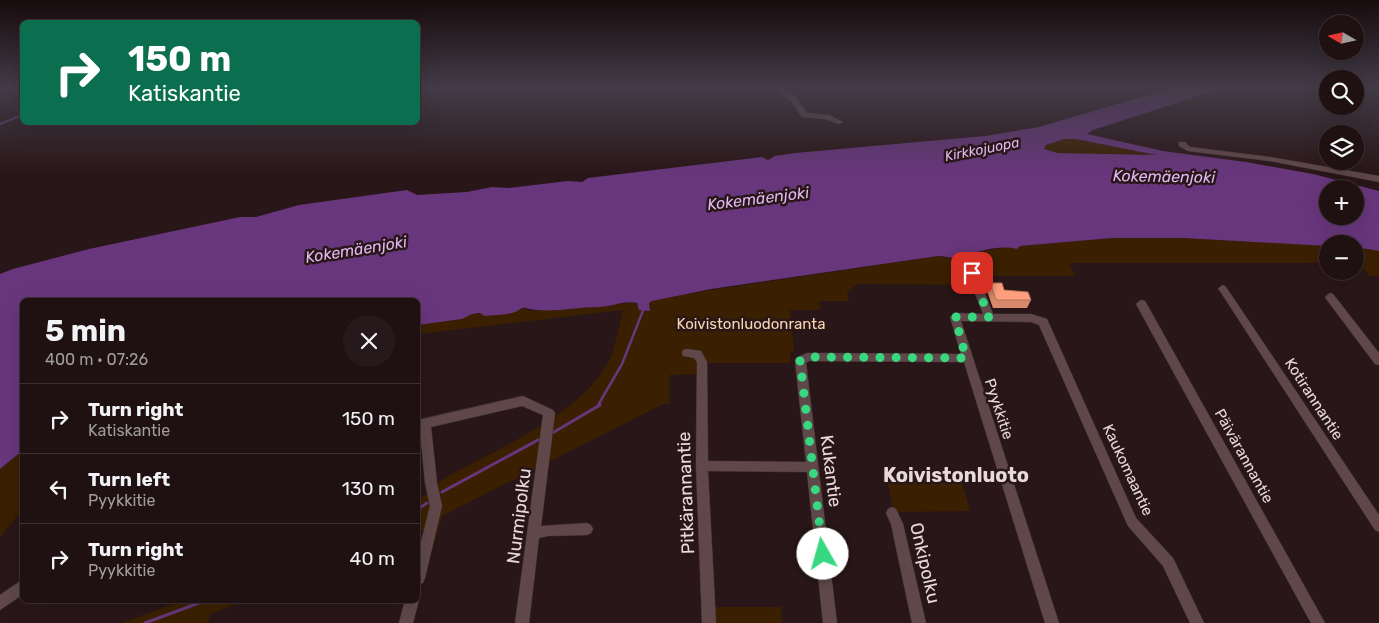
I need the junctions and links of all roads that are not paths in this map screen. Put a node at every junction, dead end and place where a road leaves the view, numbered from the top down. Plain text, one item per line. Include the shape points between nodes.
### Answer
1 (816, 116) edge
2 (839, 122) dead end
3 (1182, 144) dead end
4 (1379, 179) edge
5 (972, 273) dead end
6 (1223, 289) dead end
7 (1330, 297) dead end
8 (1141, 304) dead end
9 (989, 317) junction
10 (1043, 322) joint
11 (687, 353) dead end
12 (966, 358) junction
13 (1379, 361) edge
14 (421, 424) edge
15 (702, 466) junction
16 (813, 467) junction
17 (892, 512) dead end
18 (1379, 526) edge
19 (587, 529) dead end
20 (535, 533) junction
21 (420, 570) edge
22 (20, 589) edge
23 (411, 603) edge
24 (0, 604) edge
25 (406, 623) edge
26 (522, 623) edge
27 (710, 623) edge
28 (830, 623) edge
29 (920, 623) edge
30 (1052, 623) edge
31 (1197, 623) edge
32 (1318, 623) edge

1 - 2 street
3 - 4 street via 1188,149 1270,159
5 - 9 street
6 - 18 street, Kotirannantie
7 - 13 street
8 - 32 street, Päivärannantie
9 - 10 street, Pyykkitie via 1031,318
9 - 12 street, Pyykkitie via 955,317
10 - 31 street, Kaukomaantie via 1132,522 1168,562
11 - 15 street, Pitkärannantie via 697,354 702,362
12 - 16 street, Kukantie via 807,357 800,361
12 - 30 street, Pyykkitie
14 - 20 street, Nurmipolku via 523,401 548,413
14 - 21 street via 436,506
15 - 16 street
15 - 27 street, Pitkärannantie
16 - 28 street, Kukantie
17 - 29 street, Onkipolku
19 - 20 street
20 - 26 street, Nurmipolku
22 - 24 street
23 - 25 street

